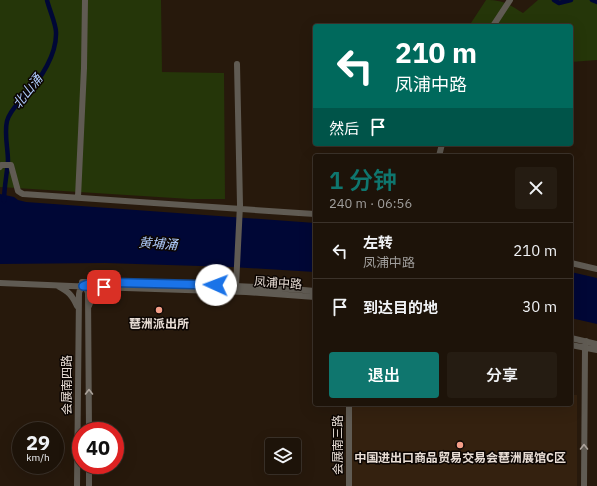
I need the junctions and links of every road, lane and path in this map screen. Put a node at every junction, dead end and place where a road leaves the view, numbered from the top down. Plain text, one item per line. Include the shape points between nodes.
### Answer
1 (85, 0) edge
2 (510, 0) edge
3 (494, 24) edge
4 (237, 64) dead end
5 (1, 166) edge
6 (78, 197) junction
7 (313, 214) edge
8 (573, 263) edge
9 (597, 269) edge
10 (0, 278) edge
11 (74, 282) junction
12 (93, 282) junction
13 (0, 283) edge
14 (54, 285) junction
15 (83, 286) junction
16 (236, 286) junction
17 (112, 287) junction
18 (313, 291) edge
19 (313, 297) edge
20 (78, 307) junction
21 (88, 307) junction
22 (573, 339) edge
23 (597, 344) edge
24 (573, 345) edge
25 (585, 345) junction
26 (597, 350) edge
27 (349, 406) edge
28 (89, 422) edge
29 (89, 474) edge
30 (77, 486) edge
31 (89, 486) edge
32 (349, 486) edge
33 (584, 486) edge

1 - 6 street
2 - 3 street
4 - 16 street, bridge via 240,205
5 - 6 street via 11,165 16,186 21,193
6 - 7 street
8 - 9 street
10 - 11 street, 凤浦中路
11 - 12 street, 凤浦中路
11 - 15 street
12 - 15 street
12 - 16 street, 凤浦中路
13 - 14 street, 凤浦中路
14 - 15 street, 凤浦中路
14 - 20 street via 71,294
15 - 17 street, 凤浦中路
15 - 20 street, 会展南四路 via 79,291
15 - 21 street, 会展南四路 via 88,293
16 - 18 street, 凤浦中路
17 - 19 street, 凤浦中路
17 - 21 street via 97,293
20 - 30 street, 会展南四路
28 -> 21 street, 会展南四路
22 - 25 street
23 - 25 street
24 - 25 street
25 - 26 street
33 -> 25 street
27 - 32 street, 会展南三路
29 - 31 street

